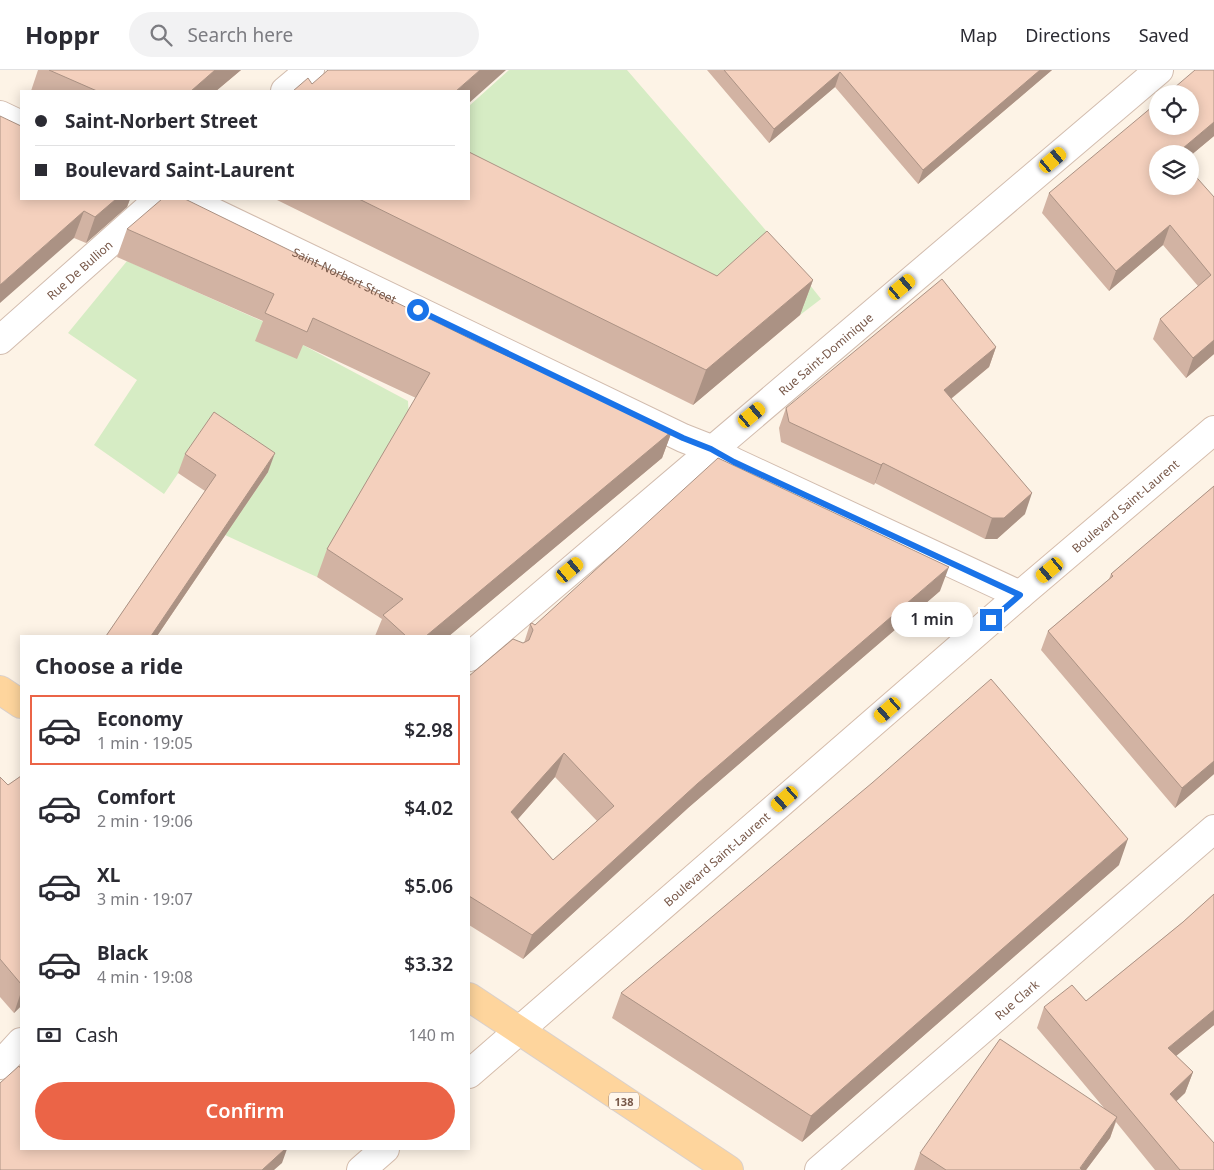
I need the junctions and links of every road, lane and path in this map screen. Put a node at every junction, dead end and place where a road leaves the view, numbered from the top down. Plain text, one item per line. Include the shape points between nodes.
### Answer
1 (310, 70) edge
2 (1159, 70) edge
3 (287, 90) edge
4 (0, 115) edge
5 (20, 125) edge
6 (158, 200) edge
7 (188, 200) edge
8 (0, 340) edge
9 (1214, 430) edge
10 (711, 449) junction
11 (1020, 595) junction
12 (470, 656) edge
13 (0, 690) edge
14 (20, 703) edge
15 (1214, 829) edge
16 (470, 998) edge
17 (521, 1031) junction
18 (20, 1043) edge
19 (0, 1064) edge
20 (470, 1073) edge
21 (384, 1150) edge
22 (361, 1170) edge
23 (729, 1170) edge
24 (819, 1170) edge

1 - 3 street
2 - 10 street, Rue Saint-Dominique
4 - 5 street
6 - 8 street, Rue De Bullion
7 - 10 street, Saint-Norbert Street
9 - 11 street, Boulevard Saint-Laurent
10 - 11 street, Saint-Norbert Street
10 - 12 street, Rue Saint-Dominique
11 - 17 street, Boulevard Saint-Laurent via 579,977
13 - 14 main road
15 - 24 street, Rue Clark
16 - 17 main road, 138
17 - 20 street, Boulevard Saint-Laurent
17 - 23 main road, 138
18 - 19 street
21 - 22 street

